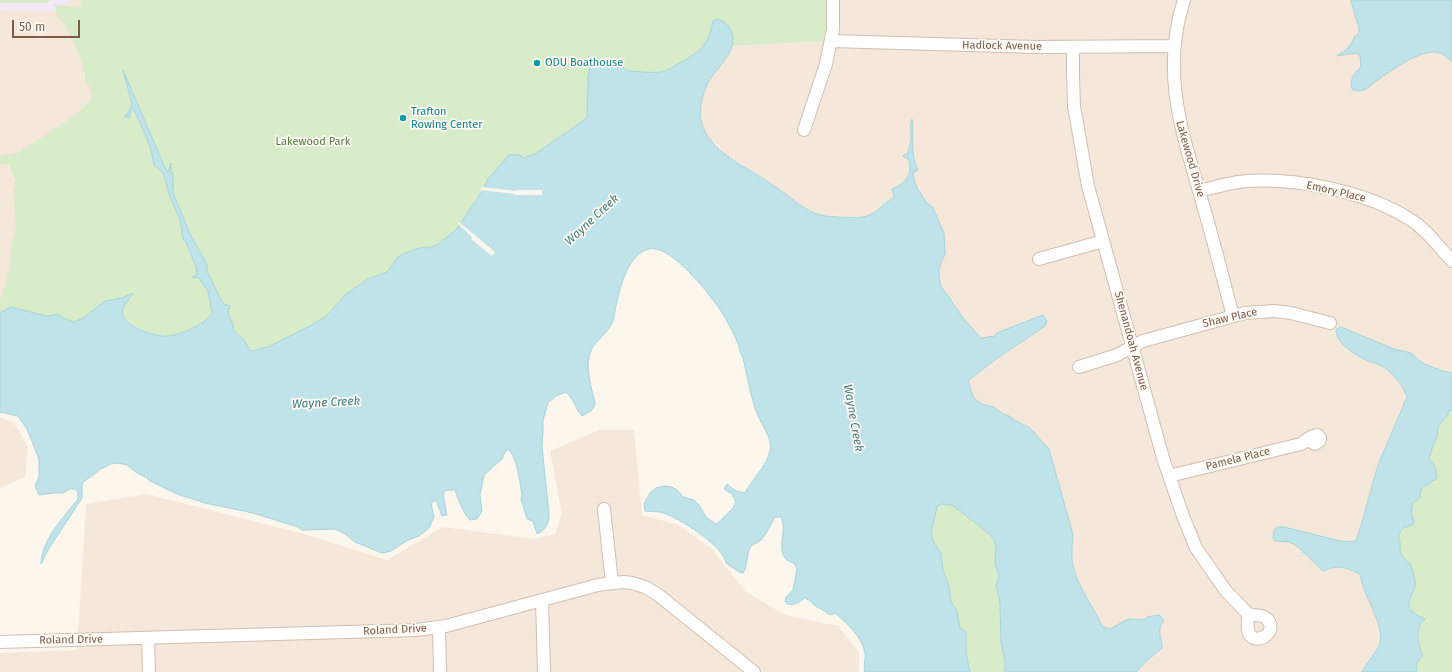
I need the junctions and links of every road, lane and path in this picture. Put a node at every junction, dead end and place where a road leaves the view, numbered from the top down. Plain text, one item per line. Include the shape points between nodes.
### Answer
1 (833, 0) edge
2 (1184, 0) edge
3 (831, 41) junction
4 (1073, 46) junction
5 (1174, 46) junction
6 (804, 130) dead end
7 (1199, 191) junction
8 (1103, 241) junction
9 (1039, 259) dead end
10 (1452, 261) edge
11 (1233, 316) junction
12 (1330, 323) dead end
13 (1133, 347) junction
14 (1079, 367) dead end
15 (1307, 440) dead end
16 (1169, 476) junction
17 (604, 510) dead end
18 (612, 582) junction
19 (542, 600) junction
20 (1248, 614) dead end
21 (439, 627) junction
22 (148, 638) junction
23 (0, 642) edge
24 (149, 672) edge
25 (440, 672) edge
26 (544, 672) edge
27 (754, 672) edge

1 - 3 street
2 - 5 street, Lakewood Drive
3 - 4 street, Hadlock Avenue
3 - 6 street
4 - 5 street, Hadlock Avenue
4 - 8 street, Shenandoah Avenue via 1076,124 1088,186
5 - 7 street, Lakewood Drive via 1177,110
7 - 10 street, Emory Place via 1238,182 1257,181 1320,187 1363,197 1395,210 1411,220
7 - 11 street, Lakewood Drive
8 - 9 street
8 - 13 street, Shenandoah Avenue
11 - 12 street, Shaw Place via 1274,311
11 - 13 street, Shaw Place via 1142,341
13 - 14 street, Shaw Place
13 - 16 street, Shenandoah Avenue
15 - 16 street, Pamela Place via 1301,444
16 - 20 street, Shenandoah Avenue via 1196,548 1226,591
17 - 18 street
18 - 19 street, Roland Drive
18 - 27 street, Roland Drive via 632,583 657,594
19 - 21 street, Roland Drive
19 - 26 street
21 - 22 street, Roland Drive via 416,630
21 - 25 street
22 - 23 street, Roland Drive
22 - 24 street

